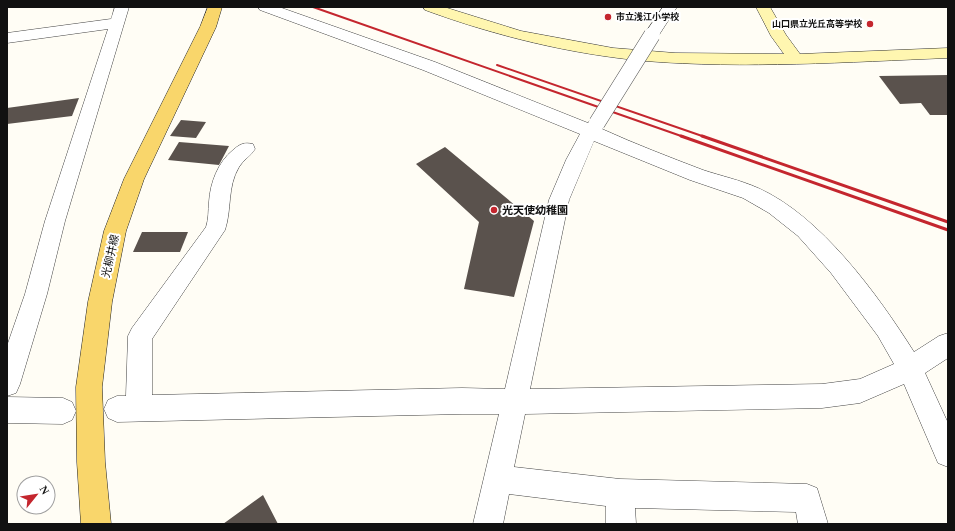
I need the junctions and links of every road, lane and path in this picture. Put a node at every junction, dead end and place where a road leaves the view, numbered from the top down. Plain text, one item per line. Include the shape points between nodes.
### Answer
1 (215, 7) edge
2 (264, 7) edge
3 (430, 7) edge
4 (670, 7) edge
5 (763, 7) edge
6 (119, 15) edge
7 (7, 38) edge
8 (948, 53) edge
9 (795, 58) junction
10 (593, 127) junction
11 (246, 149) dead end
12 (948, 344) edge
13 (910, 368) junction
14 (7, 384) edge
15 (515, 402) junction
16 (7, 410) edge
17 (63, 411) dead end
18 (948, 453) edge
19 (498, 479) junction
20 (620, 493) junction
21 (96, 524) edge
22 (488, 524) edge
23 (621, 524) edge
24 (813, 524) edge

1 - 21 main road, 光柳井線 via 208,27 134,179 115,231 100,302 89,387
2 - 10 street via 429,66 568,121
3 - 9 street via 452,16 530,37 611,52 674,58
4 - 10 street, bridge
5 - 9 street
6 - 7 street
6 - 14 street
8 - 9 street
10 - 13 street via 697,174 750,193 776,207 805,230 839,267 886,328
10 - 15 street via 576,157 559,200
11 - 15 street via 232,162 222,183 219,218 215,230 140,336 139,394 126,408
12 - 13 street
13 - 15 street via 858,391 822,396
13 - 18 street
15 - 19 street
16 - 17 street
19 - 20 street
19 - 22 street
20 - 23 street
20 - 24 street via 807,498

